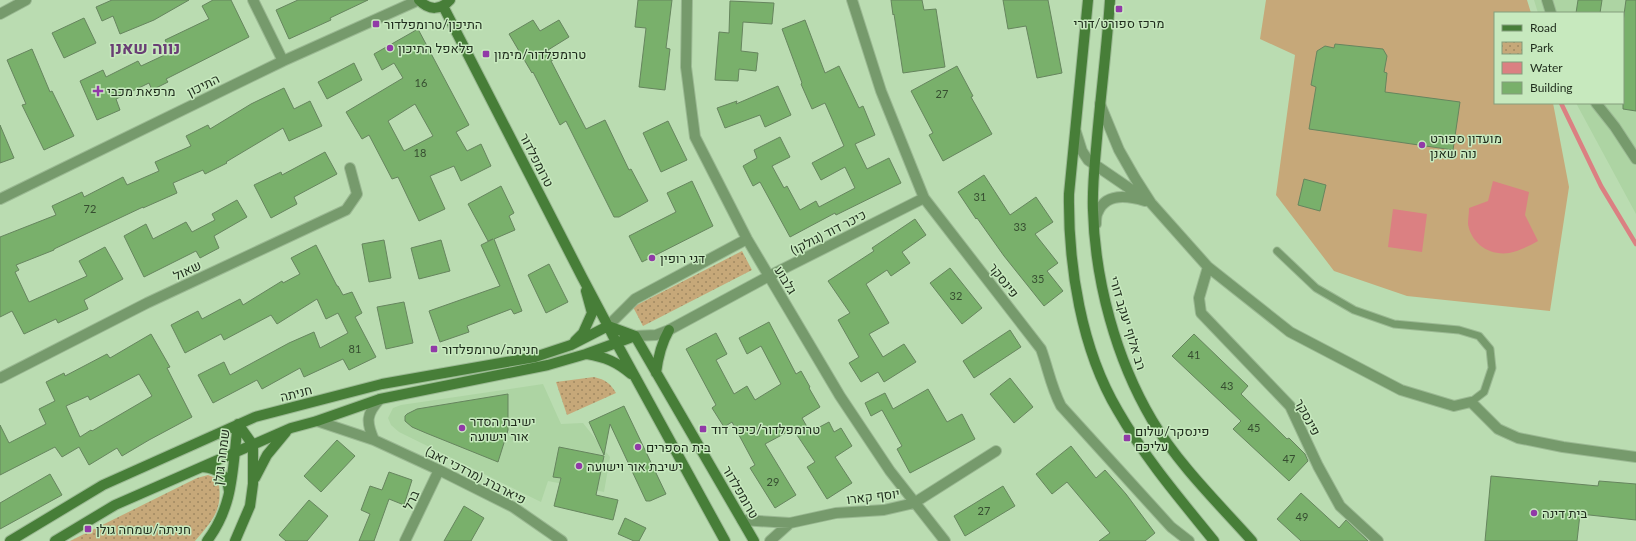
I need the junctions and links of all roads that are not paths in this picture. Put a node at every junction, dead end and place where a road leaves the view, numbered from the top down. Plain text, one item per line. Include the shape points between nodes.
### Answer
1 (26, 0) edge
2 (253, 0) edge
3 (419, 0) edge
4 (687, 0) edge
5 (852, 0) edge
6 (1088, 0) edge
7 (1110, 0) edge
8 (1547, 0) edge
9 (447, 3) edge
10 (1551, 12) edge
11 (0, 14) edge
12 (283, 61) junction
13 (1100, 104) junction
14 (1597, 104) edge
15 (1076, 132) junction
16 (1636, 159) edge
17 (1095, 164) junction
18 (350, 168) dead end
19 (924, 198) junction
20 (0, 199) edge
21 (1151, 203) junction
22 (1094, 233) junction
23 (747, 239) junction
24 (1277, 251) dead end
25 (1208, 267) junction
26 (769, 276) junction
27 (582, 277) junction
28 (608, 326) junction
29 (669, 330) junction
30 (635, 336) junction
31 (616, 342) junction
32 (571, 345) junction
33 (586, 354) junction
34 (656, 373) junction
35 (0, 378) edge
36 (637, 379) junction
37 (380, 399) junction
38 (1472, 402) junction
39 (317, 421) junction
40 (238, 424) junction
41 (291, 428) junction
42 (374, 440) junction
43 (253, 445) junction
44 (996, 451) dead end
45 (234, 452) junction
46 (1636, 457) edge
47 (203, 467) junction
48 (439, 470) junction
49 (253, 484) junction
50 (229, 494) junction
51 (914, 503) junction
52 (742, 520) junction
53 (790, 523) junction
54 (10, 541) edge
55 (56, 541) edge
56 (207, 541) edge
57 (235, 541) edge
58 (405, 541) edge
59 (562, 541) edge
60 (725, 541) edge
61 (754, 541) edge
62 (770, 541) edge
63 (945, 541) edge
64 (1190, 541) edge
65 (1214, 541) edge
66 (1252, 541) edge
67 (1378, 541) edge

1 - 11 street
2 - 12 street
3 - 9 street via 433,8
3 - 12 street, התיכון
4 - 23 street, גלבוע via 686,67 695,136
5 - 19 street, פינסקר via 881,91
6 - 15 street
7 - 13 street, רב אלוף יעקב דורי
8 - 10 street
9 - 27 street, טרומפלדור
12 - 20 street, התיכון
13 - 17 street, רב אלוף יעקב דורי
13 - 21 street via 1119,150
14 - 16 street
15 - 17 street via 1082,151 1088,160
15 - 65 street via 1069,217 1080,306 1092,352 1117,410 1137,442
17 - 21 street
17 - 22 street, רב אלוף יעקב דורי
18 - 35 street, שאול via 356,194 346,210 147,302
19 - 26 street, כיכר דוד (גולקו)
19 - 64 street, פינסקר via 1041,348 1054,392 1061,406 1165,521
21 - 22 street via 1121,196 1111,199 1098,211
21 - 25 street
22 - 66 street, רב אלוף יעקב דורי via 1107,308 1135,390 1153,422 1177,455
23 - 26 street, גלבוע
23 - 28 street via 635,299
24 - 38 lane via 1316,288 1354,310 1394,324 1459,330 1478,336 1490,349 1492,368 1484,392
25 - 38 street via 1290,332 1401,390 1454,406
25 - 67 street, פינסקר via 1198,298 1201,313 1290,406 1340,506
26 - 29 street, כיכר דוד (גולקו)
26 - 51 street, גלבוע via 840,396
27 - 28 street, טרומפלדור
27 - 32 street via 592,313 583,332
28 - 30 street
28 - 31 street, טרומפלדור
28 - 32 street, חניתה
29 - 30 street, כיכר דוד (גולקו)
29 - 34 street via 663,341
30 - 31 street
30 - 34 street, טרומפלדור
31 - 33 street
31 - 36 street, טרומפלדור
32 - 40 street, חניתה via 535,357 382,384 255,417
33 - 36 street via 615,361
33 - 37 street via 548,365
34 - 52 street, טרומפלדור
36 - 60 street, טרומפלדור
37 - 39 street
37 - 42 street via 372,408 369,418 369,429
38 - 46 street via 1498,429 1518,438
39 - 41 street
39 - 42 street, פיארברג (מרדכי זאב)
40 - 43 street, שמחה גולן
40 - 45 street, שמחה גולן
40 - 54 street, חניתה via 103,485
41 - 43 street
41 - 49 street via 267,455 258,469
42 - 48 street, פיארברג (מרדכי זאב)
43 - 45 street
43 - 49 street
44 - 51 street, יוסף קארו
45 - 47 street
45 - 50 street, שמחה גולן via 235,463
47 - 50 street via 216,469 222,473 228,484
47 - 55 street via 115,505
48 - 58 street, ברל
48 - 59 street, פיארברג (מרדכי זאב) via 513,507
49 - 57 street via 250,506
50 - 56 street, שמחה גולן via 224,510
51 - 53 street, יוסף קארו via 884,510 836,513
51 - 63 street, גלבוע
52 - 53 street
52 - 61 street, טרומפלדור
53 - 62 street, יוסף קארו

